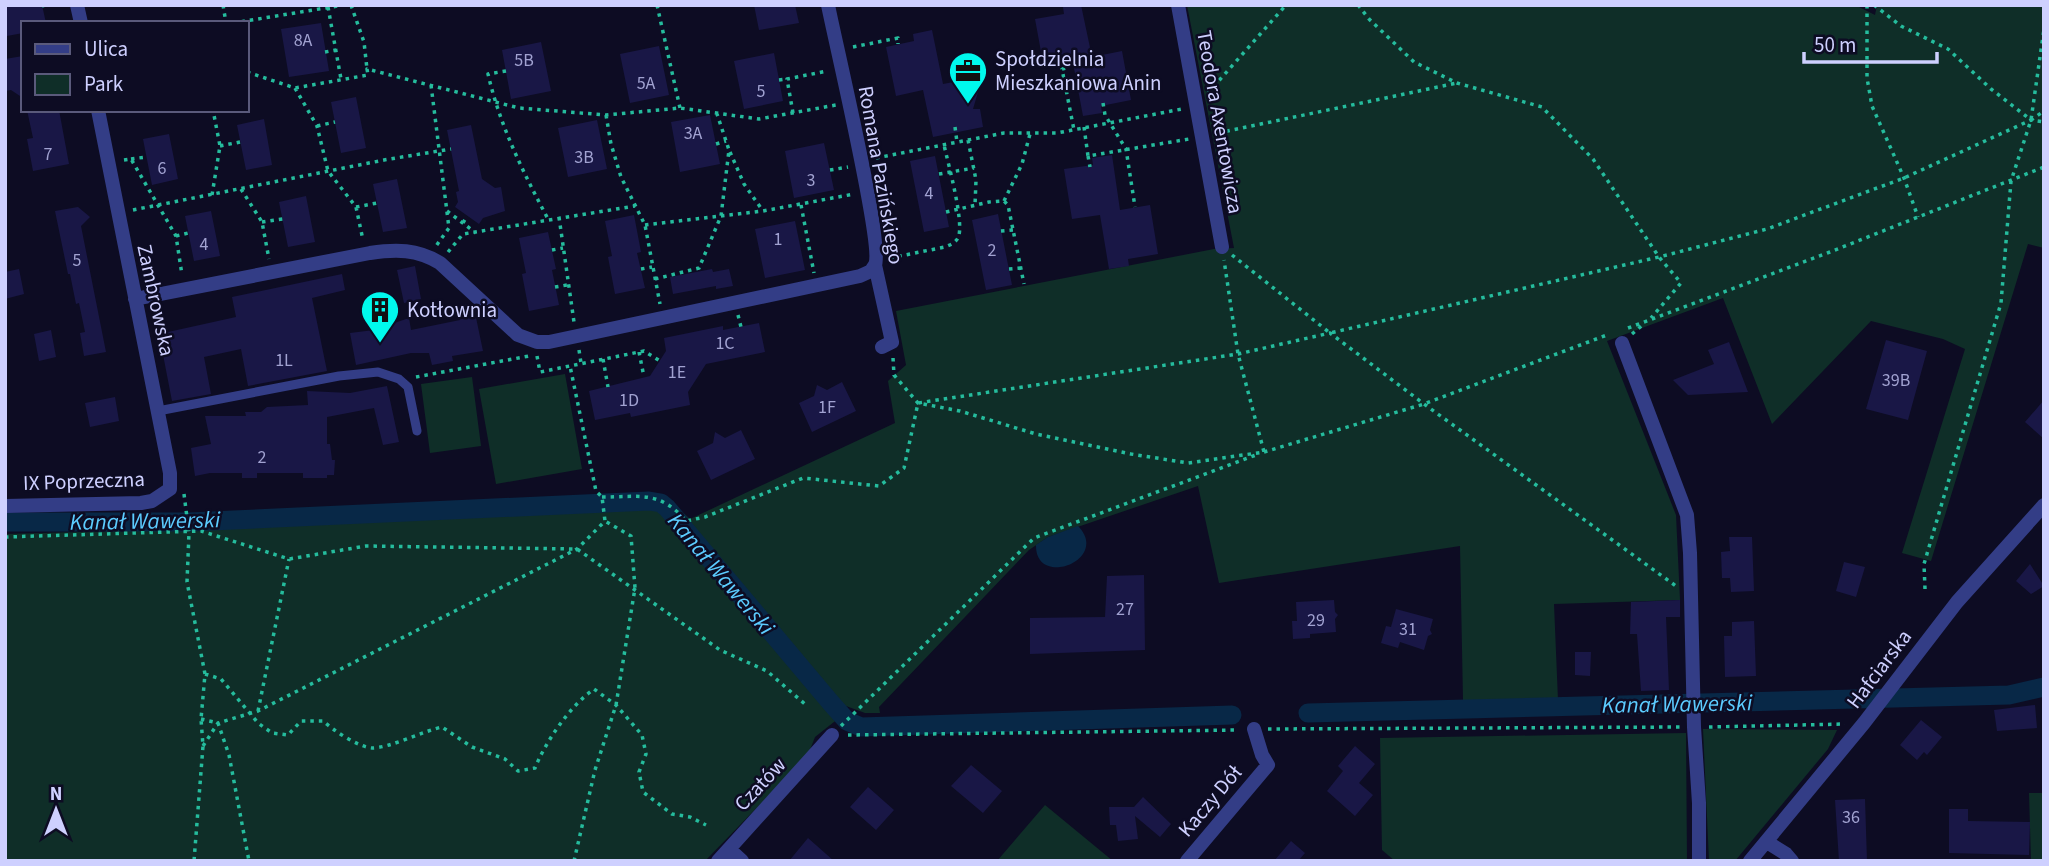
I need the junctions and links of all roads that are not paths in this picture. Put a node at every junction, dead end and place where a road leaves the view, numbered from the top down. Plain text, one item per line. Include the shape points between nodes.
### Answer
1 (828, 5) edge
2 (1178, 5) edge
3 (97, 112) edge
4 (1222, 247) road end
5 (876, 263) junction
6 (135, 299) junction
7 (1619, 335) road end
8 (887, 344) road end
9 (158, 411) junction
10 (417, 431) dead end
11 (163, 495) joint
12 (2044, 505) edge
13 (5, 506) edge
14 (1254, 729) road end
15 (832, 735) road end
16 (1767, 842) junction
17 (729, 849) junction
18 (718, 861) edge
19 (742, 861) edge
20 (1187, 861) edge
21 (1699, 861) edge
22 (1751, 861) edge
23 (1792, 861) edge

1 - 5 street, Romana Pazińskiego via 867,192
2 - 4 street, Teodora Axentowicza
3 - 6 street, Zambrowska
5 - 6 street via 860,276 537,342 518,335 440,263 409,250 370,253
5 - 8 street, Romana Pazińskiego
6 - 9 street, Zambrowska
7 - 21 street via 1687,515
9 - 10 lane via 367,372 387,374 408,387
9 - 11 street, Zambrowska via 171,482
11 - 13 street, IX Poprzeczna via 141,503
12 - 16 street, Hafciarska via 1957,602
14 - 20 street, Kaczy Dół via 1268,765
15 - 17 street, Czatów
16 - 22 street, Hafciarska
16 - 23 street
17 - 18 street, Czatów
17 - 19 street

